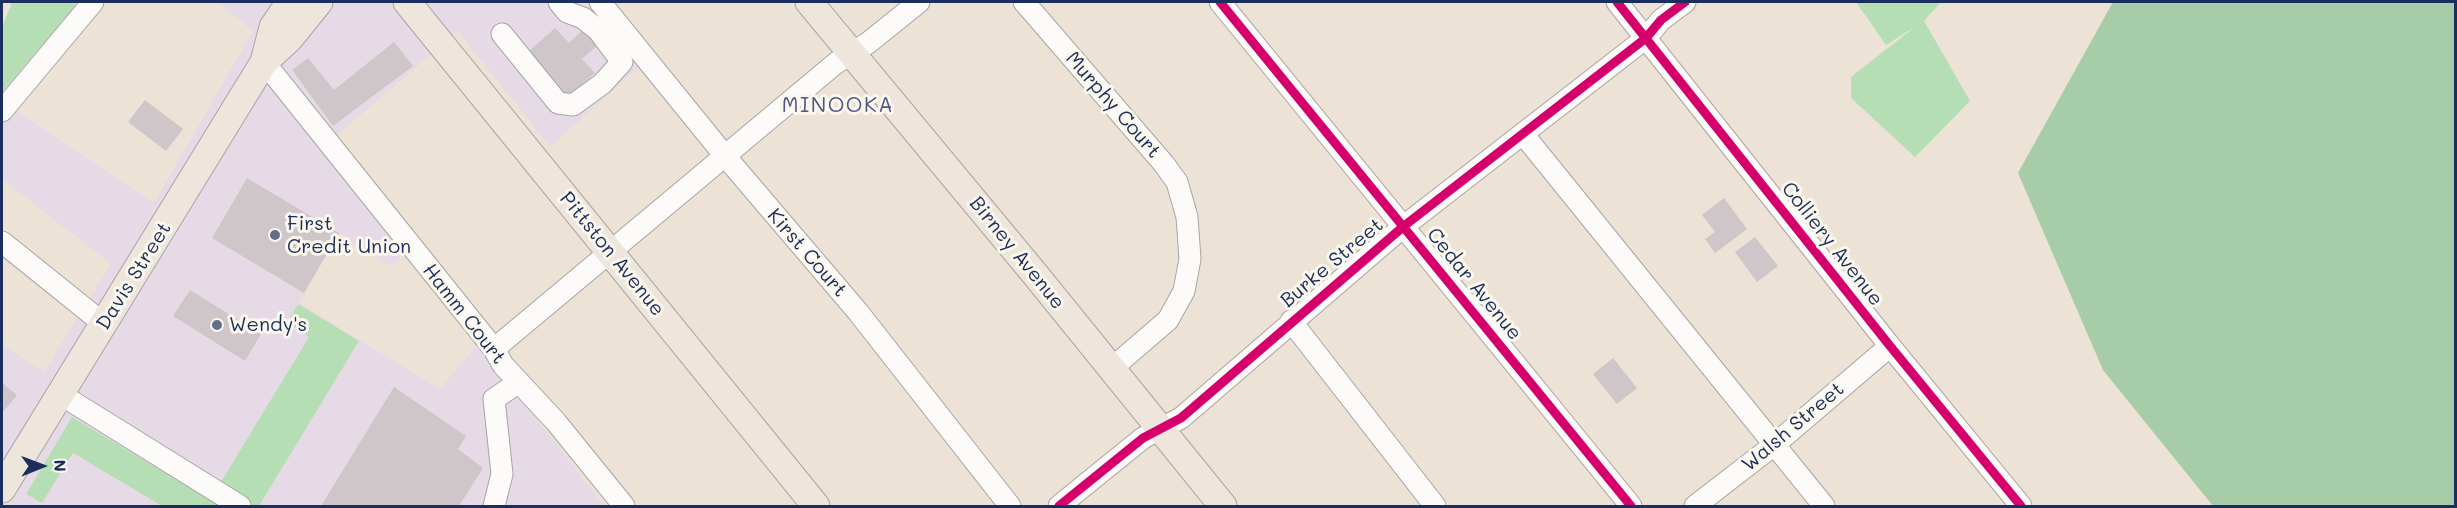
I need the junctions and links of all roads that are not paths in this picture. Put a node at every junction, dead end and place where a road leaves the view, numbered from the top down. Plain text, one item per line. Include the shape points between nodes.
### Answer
1 (93, 2) edge
2 (407, 2) edge
3 (559, 2) edge
4 (600, 2) edge
5 (809, 2) edge
6 (919, 2) edge
7 (1024, 2) edge
8 (1220, 2) edge
9 (1617, 2) edge
10 (1685, 2) edge
11 (307, 4) edge
12 (502, 34) dead end
13 (1647, 38) junction
14 (852, 53) junction
15 (264, 62) junction
16 (2, 111) edge
17 (1523, 134) junction
18 (725, 156) junction
19 (1404, 226) junction
20 (2, 242) edge
21 (610, 252) junction
22 (1291, 321) junction
23 (104, 324) junction
24 (1890, 346) junction
25 (494, 349) junction
26 (1111, 369) junction
27 (519, 382) junction
28 (60, 394) junction
29 (1160, 429) junction
30 (1774, 445) junction
31 (2, 488) edge
32 (240, 507) edge
33 (494, 507) edge
34 (624, 507) edge
35 (816, 507) edge
36 (1010, 507) edge
37 (1059, 507) edge
38 (1223, 507) edge
39 (1435, 507) edge
40 (1631, 507) edge
41 (1695, 507) edge
42 (1824, 507) edge
43 (2021, 507) edge

1 - 16 street
2 - 21 main road, Pittston Avenue
3 - 12 street via 567,12 598,30 622,62 602,84 573,105 558,103
4 - 18 street, Kirst Court
5 - 14 main road, Birney Avenue
6 - 14 street
7 - 26 street, Murphy Court via 1164,164 1178,183 1187,217 1191,259 1184,291 1168,320
8 - 19 street, Cedar Avenue
9 - 13 street, Colliery Avenue
10 - 13 street, Burke Street via 1661,20
11 - 15 main road, Davis Street via 273,27
13 - 17 street, Burke Street
13 - 24 street, Colliery Avenue
14 - 18 street
14 - 26 main road, Birney Avenue
15 - 23 main road, Davis Street
15 - 25 street, Hamm Court
17 - 19 street, Burke Street
17 - 30 street
18 - 21 street
18 - 36 street, Kirst Court via 858,312
19 - 22 street, Burke Street
19 - 40 street, Cedar Avenue
20 - 23 street
21 - 25 street
21 - 35 main road, Pittston Avenue
22 - 29 street, Burke Street via 1181,418
22 - 39 street
23 - 28 main road, Davis Street
24 - 30 street, Walsh Street
24 - 43 street, Colliery Avenue
25 - 27 street, Hamm Court via 502,365
26 - 29 main road, Birney Avenue
27 - 33 street via 494,399 502,474
27 - 34 street, Hamm Court
28 - 31 main road, Davis Street
28 - 32 street
29 - 37 street, Burke Street via 1143,438
29 - 38 main road, Birney Avenue
30 - 41 street, Walsh Street
30 - 42 street

